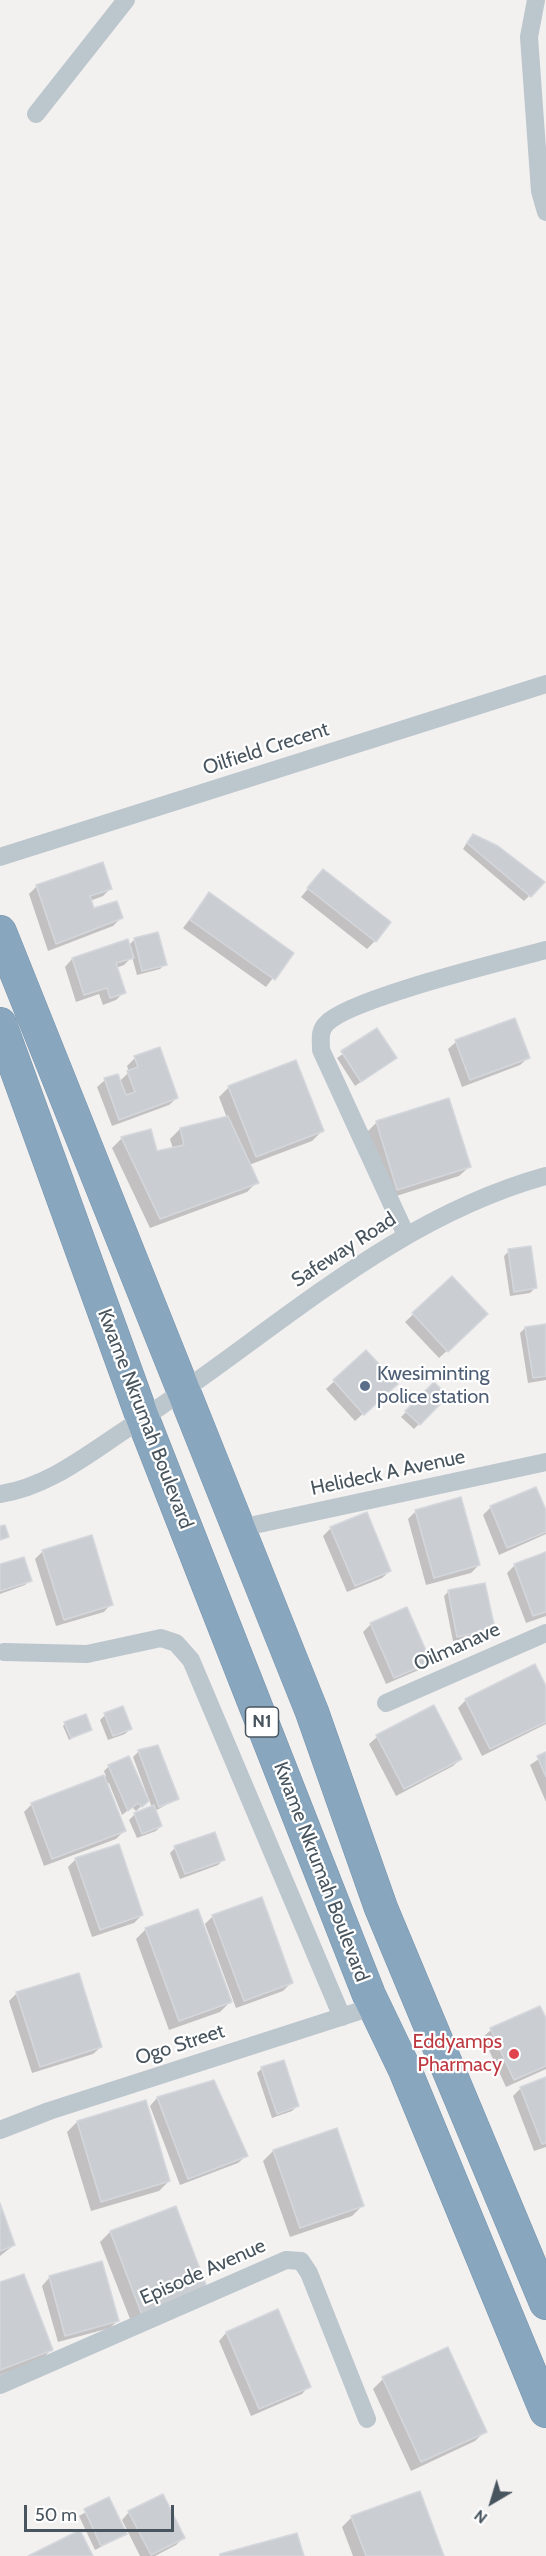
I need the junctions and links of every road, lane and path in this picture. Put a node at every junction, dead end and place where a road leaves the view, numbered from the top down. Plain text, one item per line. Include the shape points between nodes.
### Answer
1 (126, 0) edge
2 (536, 0) edge
3 (36, 114) dead end
4 (546, 212) edge
5 (546, 684) edge
6 (0, 857) edge
7 (0, 932) edge
8 (546, 950) edge
9 (0, 1024) edge
10 (546, 1176) edge
11 (406, 1235) junction
12 (183, 1392) junction
13 (143, 1419) junction
14 (546, 1462) edge
15 (0, 1494) edge
16 (240, 1528) junction
17 (546, 1633) edge
18 (4, 1652) dead end
19 (386, 1703) dead end
20 (375, 2006) junction
21 (342, 2017) junction
22 (0, 2130) edge
23 (544, 2293) edge
24 (0, 2385) edge
25 (546, 2411) edge
26 (367, 2418) dead end

1 - 3 street
2 - 4 street via 529,37 540,191
5 - 6 street, Oilfield Crecent
7 - 12 highway
8 - 11 street via 358,1005 327,1021 321,1030 321,1050
9 - 13 highway, Kwame Nkrumah Boulevard / N1
10 - 11 street, Safeway Road via 513,1185
11 - 12 street, Safeway Road via 296,1308
12 - 13 street, Safeway Road
12 - 16 highway
13 - 15 street, Safeway Road via 54,1476 25,1490
13 - 20 highway, Kwame Nkrumah Boulevard / N1
14 - 16 street, Helideck A Avenue
16 - 23 highway via 312,1712 381,1908
17 - 19 street, Oilmanave
18 - 21 street via 87,1654 161,1638 176,1643 190,1660
20 - 21 street, Ogo Street
20 - 25 highway, Kwame Nkrumah Boulevard / N1
21 - 22 street, Ogo Street
24 - 26 street, Episode Avenue via 286,2260 301,2261

